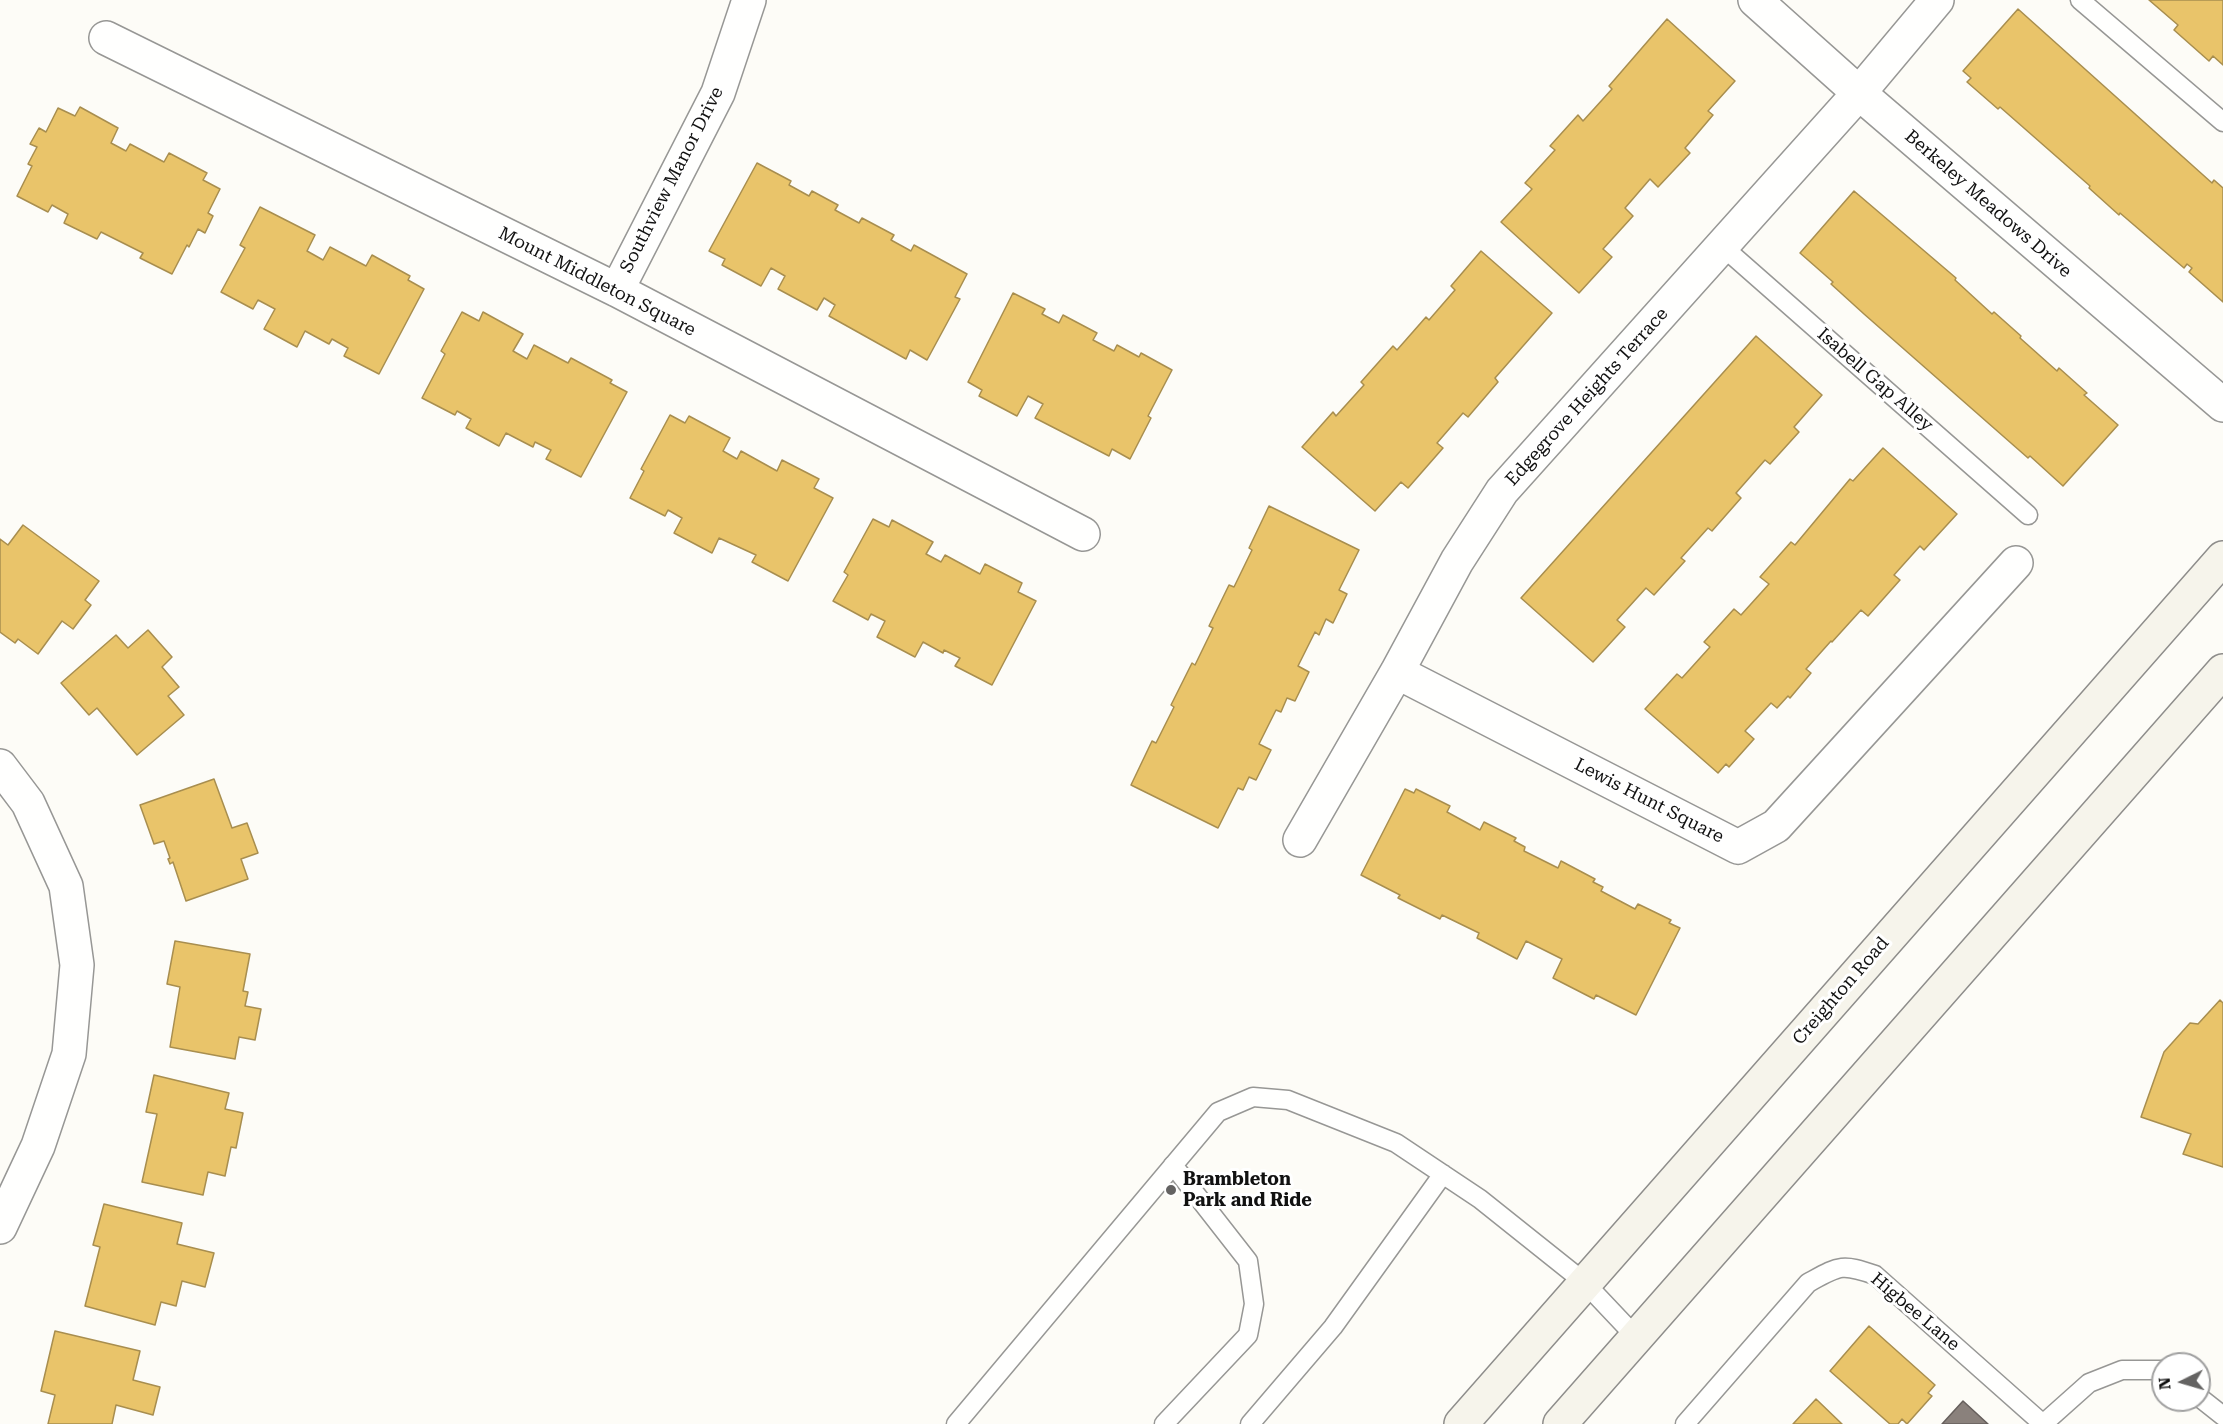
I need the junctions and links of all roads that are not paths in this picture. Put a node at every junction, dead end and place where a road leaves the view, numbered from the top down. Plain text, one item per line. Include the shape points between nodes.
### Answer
1 (749, 0) edge
2 (1755, 0) edge
3 (1937, 0) edge
4 (2080, 0) edge
5 (106, 38) dead end
6 (1859, 93) junction
7 (2223, 122) edge
8 (1722, 246) junction
9 (617, 290) junction
10 (2223, 405) edge
11 (2028, 515) dead end
12 (1083, 534) dead end
13 (2223, 558) edge
14 (2016, 563) dead end
15 (2223, 670) edge
16 (1397, 672) junction
17 (0, 766) edge
18 (1300, 840) dead end
19 (1173, 1165) junction
20 (1443, 1174) junction
21 (0, 1227) edge
22 (1584, 1282) junction
23 (1636, 1337) junction
24 (2151, 1371) edge
25 (2211, 1406) edge
26 (2223, 1416) edge
27 (956, 1424) edge
28 (1164, 1424) edge
29 (1250, 1424) edge
30 (1461, 1424) edge
31 (1560, 1424) edge
32 (1685, 1424) edge
33 (2043, 1424) edge

1 - 9 street, Southview Manor Drive via 718,93
2 - 6 street, Berkeley Meadows Drive
3 - 6 street, Edgegrove Heights Terrace
4 - 7 lane
5 - 9 street, Mount Middleton Square
6 - 8 street, Edgegrove Heights Terrace
6 - 10 street, Berkeley Meadows Drive
8 - 11 lane, Isabell Gap Alley
8 - 16 street, Edgegrove Heights Terrace via 1502,491 1457,561
9 - 12 street, Mount Middleton Square
13 - 22 street, Creighton Road
14 - 16 street, Lewis Hunt Square via 1776,826 1738,847
15 - 23 street
16 - 18 street, Edgegrove Heights Terrace
17 - 21 street via 27,802 66,886 77,965 69,1054 39,1146
19 - 20 lane via 1218,1112 1252,1098 1288,1100 1374,1134 1396,1143
19 - 27 lane
19 - 28 lane via 1248,1261 1254,1304 1248,1335
20 - 22 lane
20 - 29 lane via 1333,1327
22 - 23 lane
22 - 30 street, Creighton Road
23 - 31 street
24 - 33 lane via 2122,1370 2089,1383
25 - 26 lane
32 - 33 lane, Higbee Lane via 1808,1283 1831,1270 1850,1266 1875,1275

